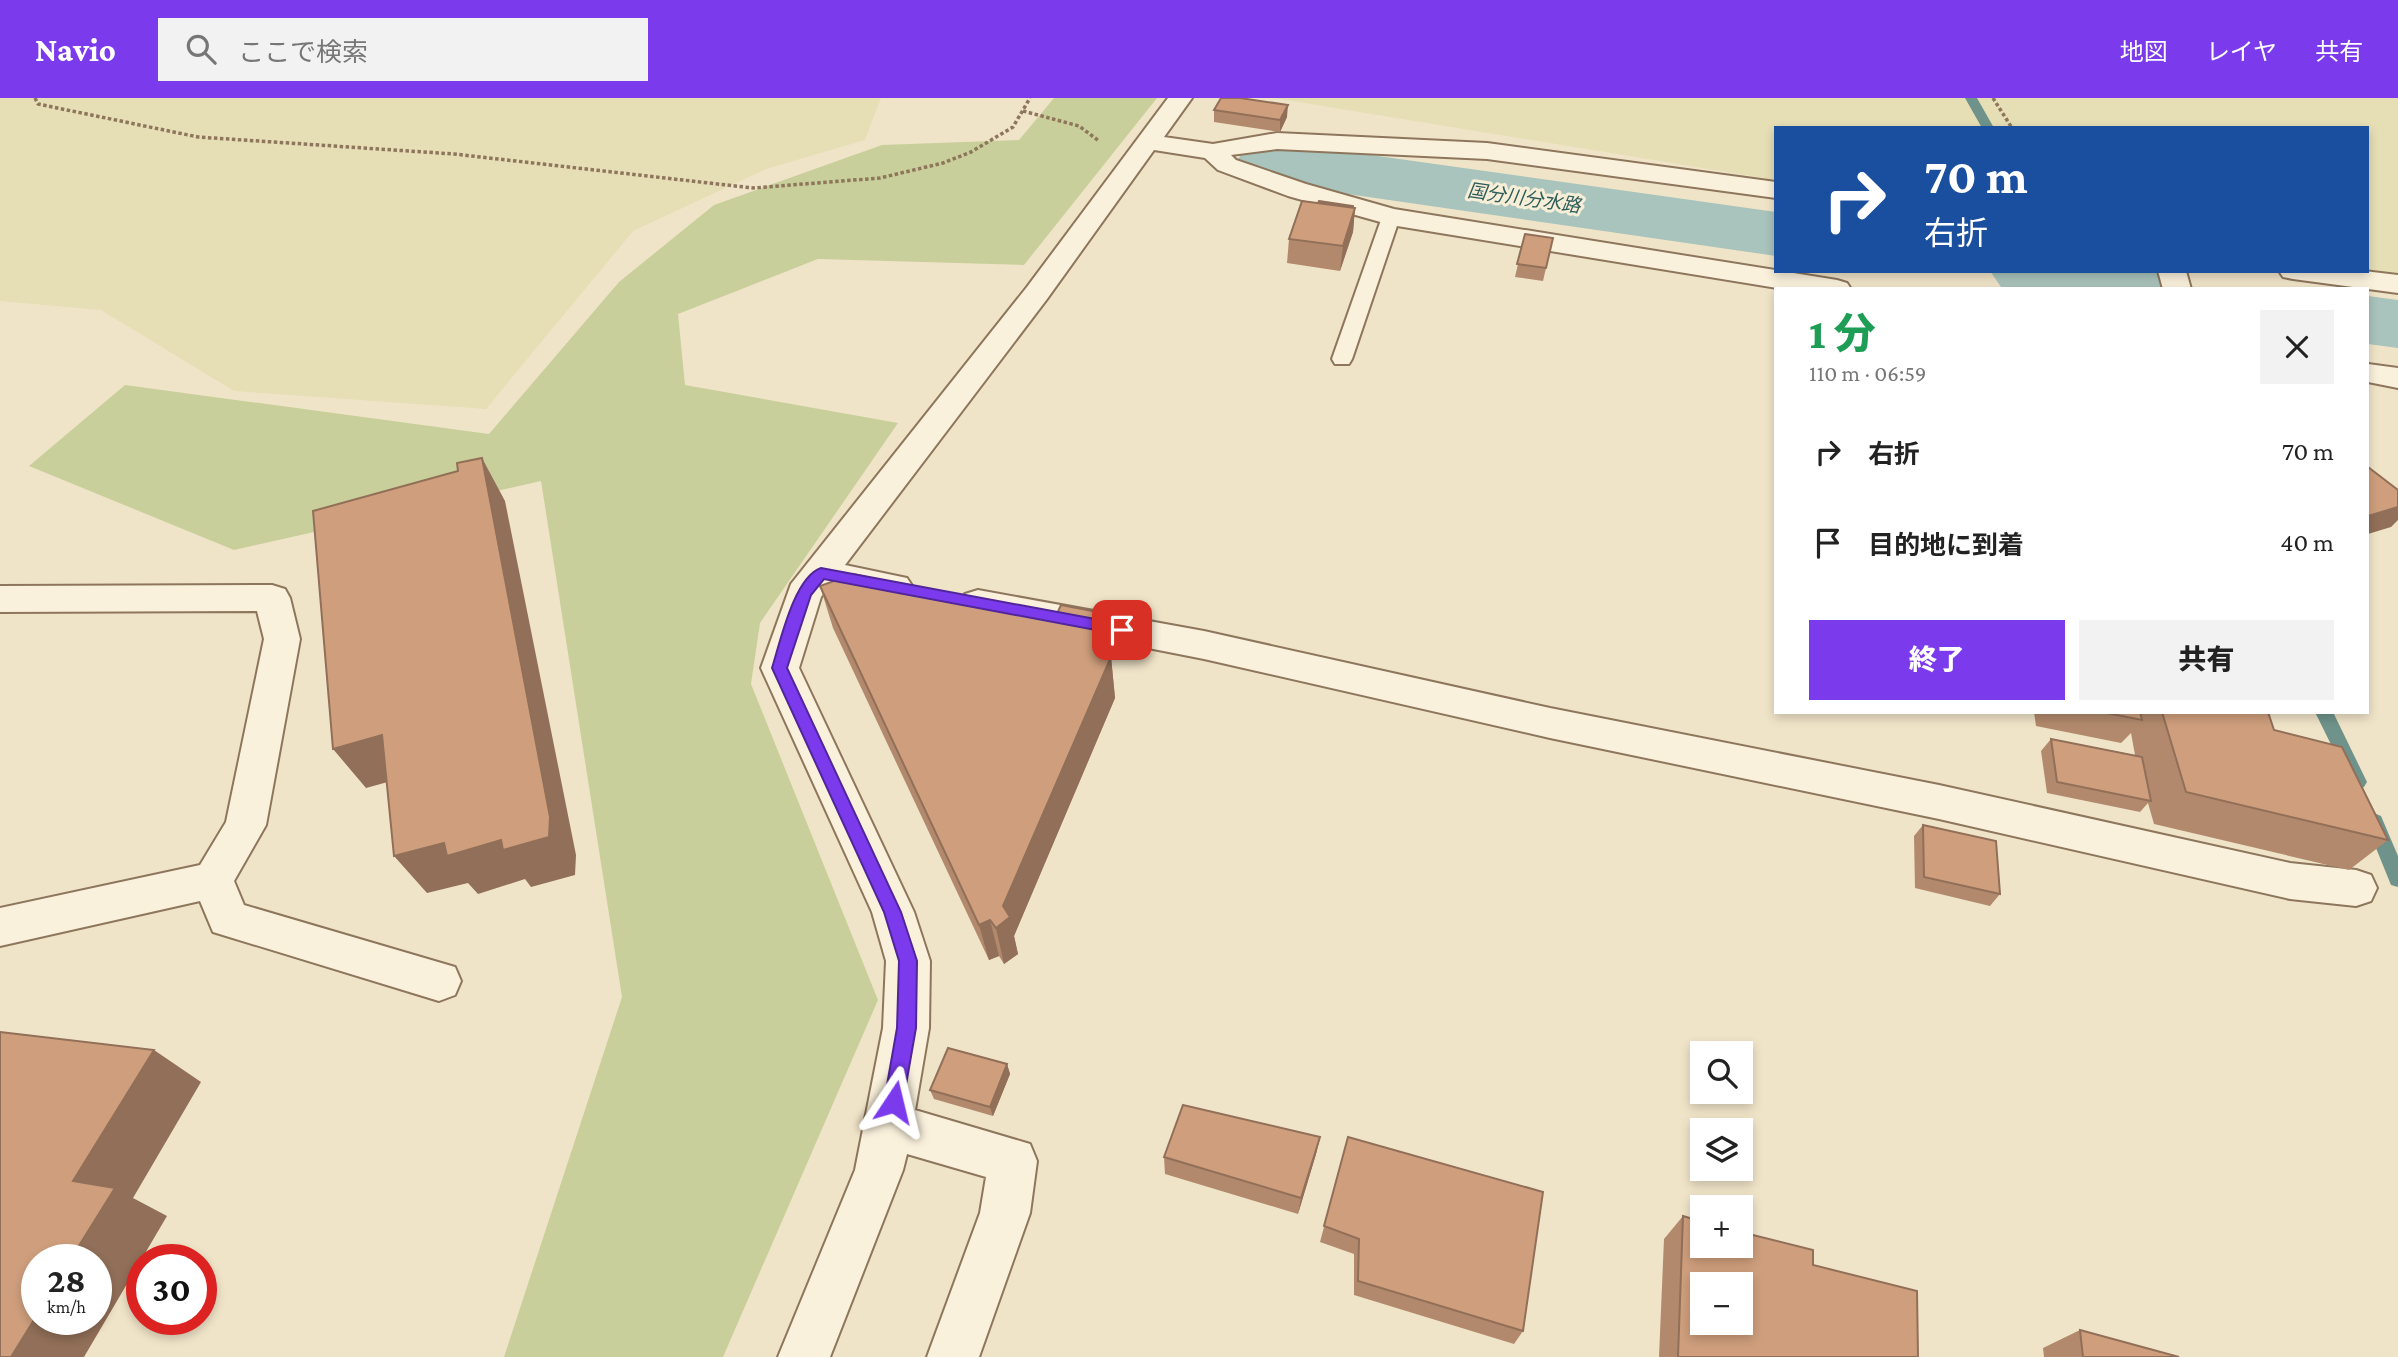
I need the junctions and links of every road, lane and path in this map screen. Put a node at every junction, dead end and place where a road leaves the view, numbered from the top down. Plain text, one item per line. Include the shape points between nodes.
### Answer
1 (35, 98) edge
2 (1030, 98) edge
3 (1180, 98) edge
4 (1993, 98) edge
5 (1023, 111) junction
6 (2011, 126) edge
7 (1213, 152) junction
8 (1140, 154) junction
9 (1774, 190) edge
10 (1391, 217) junction
11 (2309, 273) edge
12 (2398, 284) edge
13 (1825, 287) edge
14 (1342, 359) dead end
15 (2369, 373) edge
16 (2398, 377) edge
17 (821, 573) junction
18 (0, 599) edge
19 (213, 880) junction
20 (2357, 888) dead end
21 (0, 927) edge
22 (439, 981) dead end
23 (889, 1126) junction
24 (804, 1357) edge
25 (953, 1357) edge

1 - 5 path via 38,104 198,137 454,154 753,188 880,177 943,163 1013,127
2 - 5 path
3 - 8 street
4 - 6 path
5 - 8 path via 1079,126
7 - 8 street
7 - 9 street via 1277,141 1487,151
7 - 10 street via 1227,165
8 - 17 street
10 - 13 street
10 - 14 lane
11 - 12 street
15 - 16 street
17 - 20 street via 1204,645 2290,881
17 - 23 street via 804,593 780,668 893,912 908,961 906,1028
18 - 19 street via 272,598 282,639 246,825
19 - 21 street
19 - 22 street via 228,919
23 - 24 street via 878,1170
23 - 25 street via 1013,1161 1005,1213

